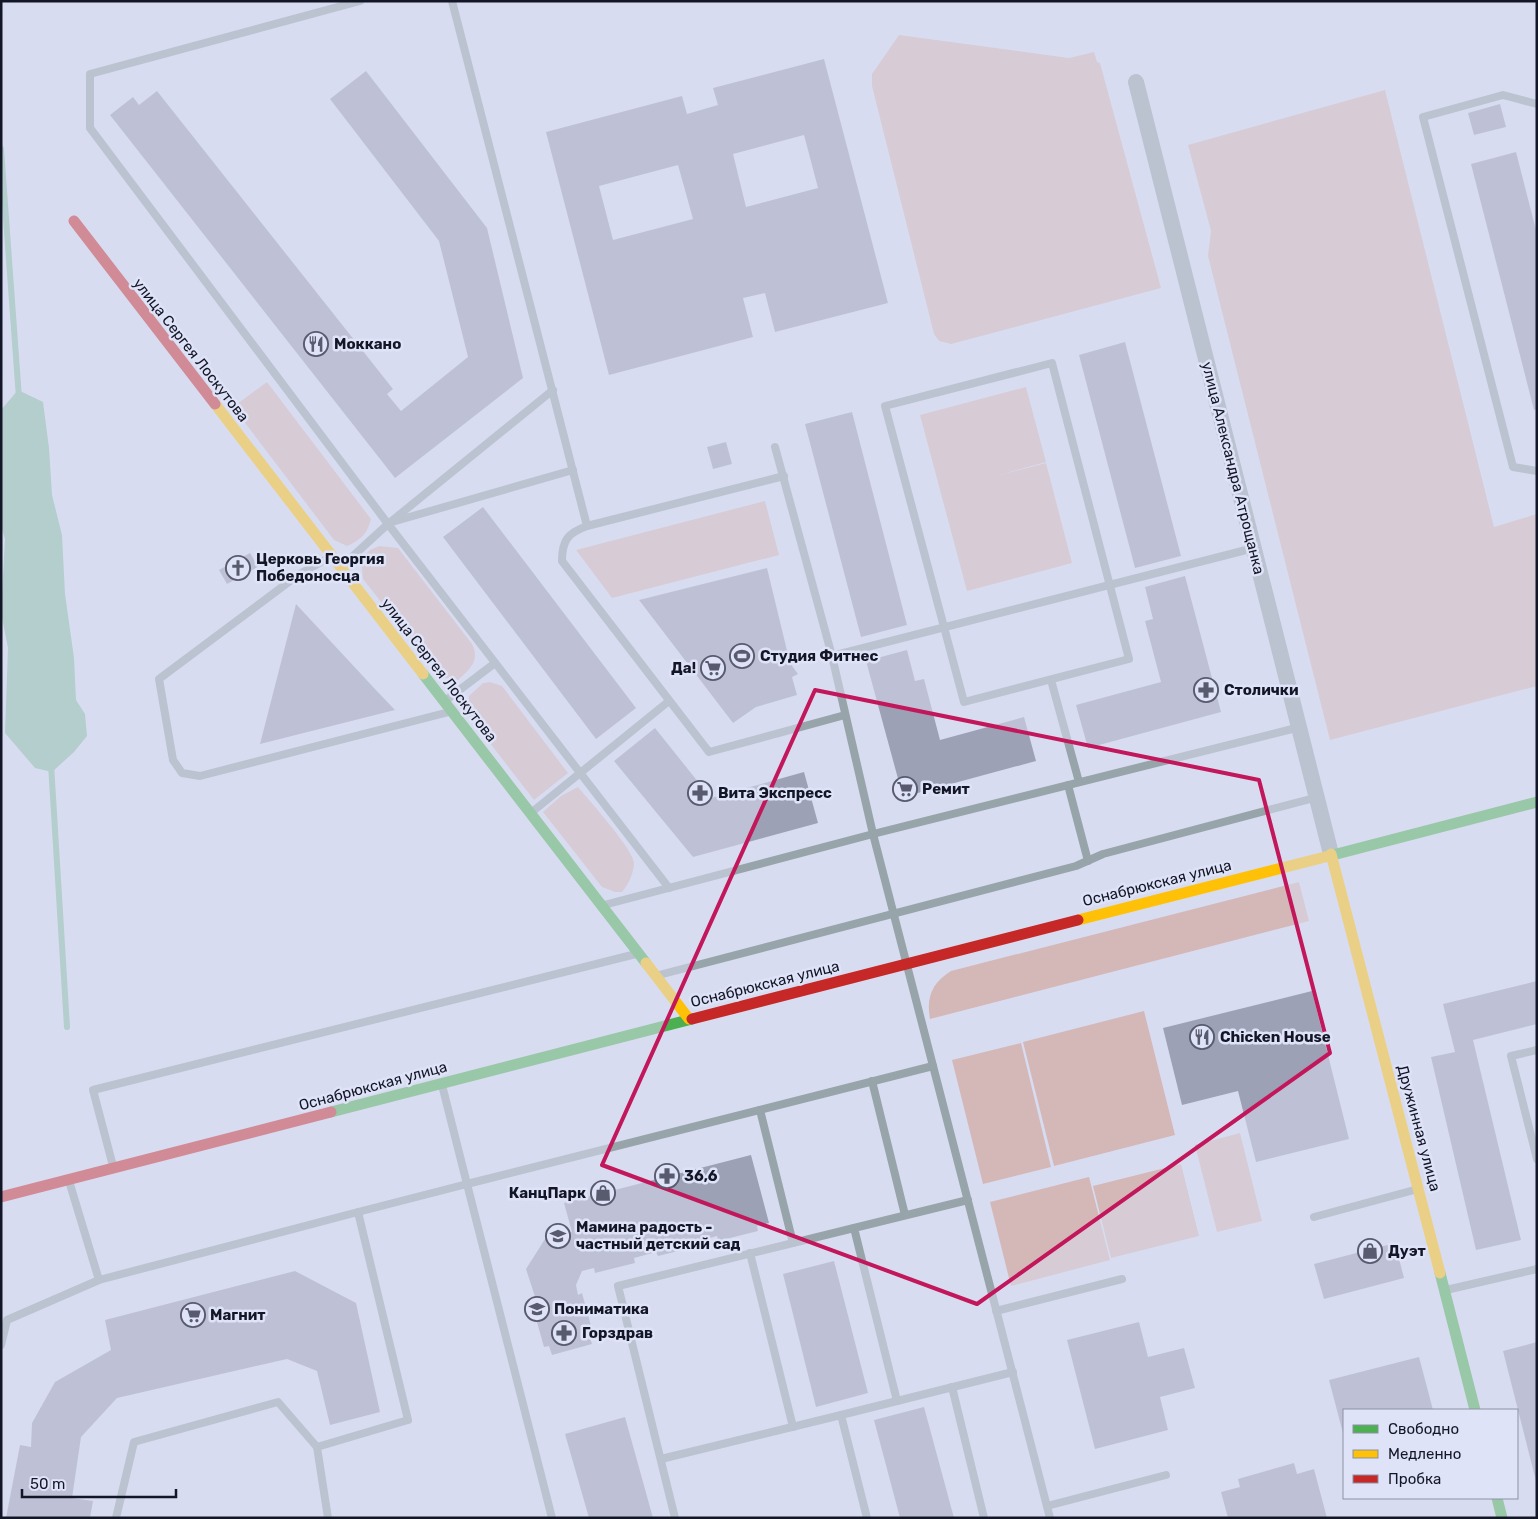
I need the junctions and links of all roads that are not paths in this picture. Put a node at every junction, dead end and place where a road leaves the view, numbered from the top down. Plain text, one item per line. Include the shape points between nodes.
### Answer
1 (360, 1) edge
2 (452, 1) edge
3 (1136, 82) dead end
4 (1537, 104) edge
5 (74, 221) dead end
6 (553, 390) junction
7 (776, 448) dead end
8 (573, 470) junction
9 (1537, 471) edge
10 (784, 476) junction
11 (388, 524) junction
12 (587, 526) junction
13 (1254, 548) junction
14 (331, 556) junction
15 (340, 567) junction
16 (1110, 585) junction
17 (944, 627) junction
18 (832, 656) junction
19 (495, 663) junction
20 (1050, 680) junction
21 (669, 701) junction
22 (447, 706) junction
23 (845, 716) junction
24 (1300, 727) junction
25 (580, 773) junction
26 (1079, 782) junction
27 (1068, 785) junction
28 (1318, 797) junction
29 (1537, 802) edge
30 (530, 814) junction
31 (873, 834) junction
32 (1331, 854) junction
33 (1088, 860) junction
34 (668, 888) junction
35 (602, 906) junction
36 (894, 913) junction
37 (638, 953) junction
38 (907, 963) junction
39 (655, 976) junction
40 (688, 1019) junction
41 (1537, 1050) edge
42 (933, 1066) junction
43 (872, 1081) junction
44 (441, 1083) junction
45 (760, 1110) junction
46 (1537, 1159) edge
47 (113, 1168) junction
48 (69, 1179) junction
49 (467, 1184) junction
50 (1420, 1188) junction
51 (1, 1197) edge
52 (968, 1200) junction
53 (358, 1212) junction
54 (905, 1215) junction
55 (1314, 1216) dead end
56 (854, 1228) junction
57 (793, 1243) junction
58 (750, 1253) junction
59 (1537, 1269) edge
60 (1122, 1279) dead end
61 (99, 1280) junction
62 (1445, 1290) junction
63 (996, 1310) junction
64 (1, 1346) edge
65 (1013, 1372) junction
66 (952, 1387) junction
67 (897, 1401) junction
68 (1475, 1409) edge
69 (841, 1415) junction
70 (793, 1427) junction
71 (317, 1447) junction
72 (661, 1459) junction
73 (1166, 1475) dead end
74 (1497, 1499) edge
75 (1047, 1506) junction
76 (116, 1518) edge
77 (328, 1518) edge
78 (552, 1518) edge
79 (675, 1518) edge
80 (867, 1518) edge
81 (984, 1518) edge
82 (1050, 1518) edge
83 (1502, 1518) edge

1 - 11 lane via 90,74 90,128
2 - 6 lane
3 - 13 street, улица Александра Атрощанка
4 - 9 lane via 1503,95 1423,117 1513,467
5 - 14 street, улица Сергея Лоскутова
6 - 8 lane
6 - 11 lane
7 - 10 lane
8 - 11 lane
8 - 12 lane
10 - 12 lane
10 - 18 lane
11 - 15 lane
11 - 19 lane
12 - 21 lane via 575,530 569,537 562,547 562,561
13 - 16 lane
13 - 24 street, улица Александра Атрощанка
14 - 15 street, улица Сергея Лоскутова
14 - 22 lane via 298,575 159,679 173,760 182,772 200,776
15 - 22 street, улица Сергея Лоскутова
16 - 17 lane
16 - 17 lane via 1052,363 885,406
16 - 20 lane via 1129,660
17 - 18 lane
17 - 20 lane via 964,702
18 - 23 lane
19 - 22 lane
19 - 25 lane
20 - 26 lane
21 - 23 lane via 709,752
21 - 25 lane
22 - 30 street, улица Сергея Лоскутова
23 - 31 lane
24 - 26 lane
24 - 28 street, улица Александра Атрощанка
25 - 30 lane
25 - 34 lane
26 - 27 lane
27 - 31 lane
27 - 33 lane
28 - 32 street, улица Александра Атрощанка
28 - 33 lane
29 - 32 street, Оснабрюкская улица
30 - 35 street, улица Сергея Лоскутова
31 - 34 lane
31 - 36 lane
32 - 38 street, Оснабрюкская улица
32 - 50 street, Дружинная улица
33 - 36 lane via 1076,866
34 - 35 lane
35 - 37 street, улица Сергея Лоскутова
36 - 38 lane
36 - 39 lane
37 - 39 street, улица Сергея Лоскутова
37 - 47 lane via 93,1090
38 - 40 street, Оснабрюкская улица
38 - 42 lane
39 - 40 street, улица Сергея Лоскутова
40 - 44 street, Оснабрюкская улица
41 - 46 lane via 1511,1056
42 - 43 lane
42 - 52 lane
43 - 45 lane
43 - 54 lane
44 - 47 street, Оснабрюкская улица
44 - 49 lane
45 - 49 lane
45 - 57 lane
47 - 48 street, Оснабрюкская улица
48 - 51 street, Оснабрюкская улица
48 - 61 lane
49 - 53 lane
49 - 78 lane
50 - 55 lane
50 - 62 street, Дружинная улица
52 - 54 lane
52 - 63 lane
53 - 61 lane
53 - 71 lane via 408,1420
54 - 56 lane
56 - 57 lane
56 - 67 lane
57 - 58 lane
58 - 70 lane
58 - 72 lane via 618,1286
59 - 62 lane
60 - 63 lane
61 - 64 lane via 6,1320
62 - 68 street, Дружинная улица
63 - 65 lane
65 - 66 lane
65 - 75 lane
66 - 67 lane
66 - 81 lane
67 - 69 lane
69 - 70 lane
69 - 80 lane
70 - 72 lane
71 - 76 lane via 278,1402 134,1442
71 - 77 lane
72 - 79 lane
73 - 75 lane
74 - 83 street
75 - 82 lane

